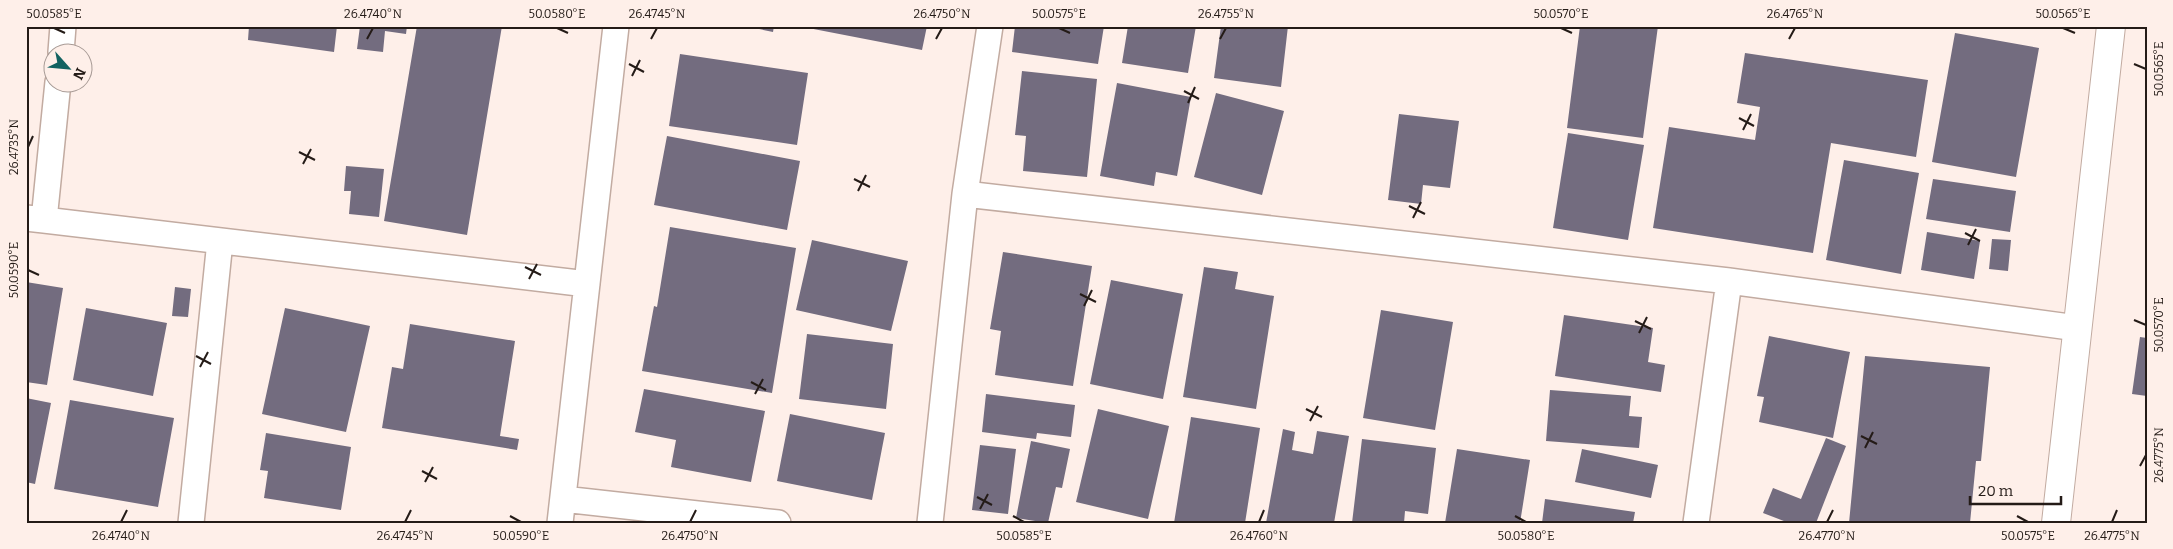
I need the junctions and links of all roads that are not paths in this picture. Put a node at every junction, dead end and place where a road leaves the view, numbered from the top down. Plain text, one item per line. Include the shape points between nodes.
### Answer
1 (63, 26) edge
2 (616, 26) edge
3 (990, 26) edge
4 (2111, 26) edge
5 (62, 42) edge
6 (56, 92) edge
7 (965, 194) junction
8 (35, 219) edge
9 (220, 241) junction
10 (1729, 281) junction
11 (587, 284) junction
12 (2077, 328) junction
13 (561, 511) edge
14 (192, 523) edge
15 (778, 523) edge
16 (930, 523) edge
17 (1696, 523) edge
18 (2056, 523) edge

1 - 5 street
2 - 11 street
3 - 7 street
4 - 12 street
6 - 8 street
7 - 10 street
7 - 16 street
8 - 9 street
9 - 11 street
9 - 14 street
10 - 12 street
10 - 17 street
11 - 13 street
12 - 18 street
13 - 15 street

